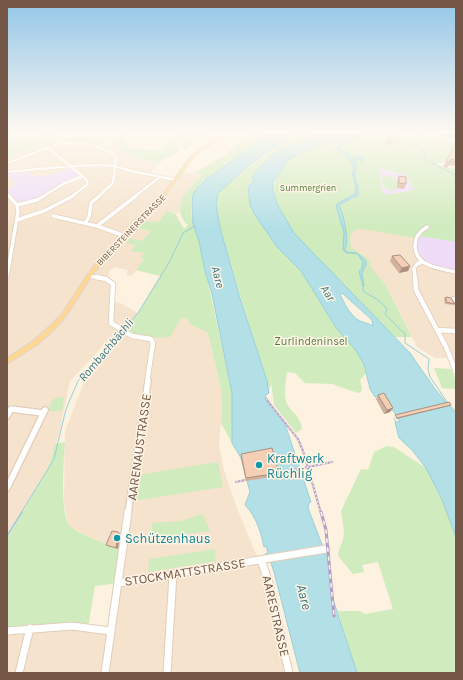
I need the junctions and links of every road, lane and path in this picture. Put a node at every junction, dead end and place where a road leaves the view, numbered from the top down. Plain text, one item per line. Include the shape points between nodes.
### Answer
1 (185, 165) edge
2 (71, 166) junction
3 (115, 166) junction
4 (7, 172) edge
5 (83, 176) junction
6 (160, 177) junction
7 (176, 180) junction
8 (7, 194) edge
9 (17, 204) junction
10 (53, 216) dead end
11 (17, 220) junction
12 (85, 223) junction
13 (97, 226) junction
14 (427, 227) dead end
15 (125, 236) junction
16 (421, 263) junction
17 (456, 272) edge
18 (7, 276) edge
19 (89, 276) junction
20 (437, 330) junction
21 (456, 330) edge
22 (7, 361) edge
23 (456, 372) edge
24 (7, 416) edge
25 (7, 488) edge
26 (326, 549) dead end
27 (263, 560) junction
28 (173, 574) junction
29 (119, 583) junction
30 (30, 628) junction
31 (7, 631) edge
32 (110, 631) junction
33 (18, 673) edge
34 (105, 673) edge
35 (167, 673) edge
36 (289, 673) edge

1 - 7 main road, BIBERSTEINERSTRASSE
2 - 3 street
2 - 4 street
2 - 5 street
3 - 6 street
3 - 12 street via 113,183 91,203 89,217
5 - 9 street via 63,184 37,200
5 - 11 street via 88,182 84,188 45,211
6 - 7 street
6 - 13 street
7 - 15 main road, BIBERSTEINERSTRASSE via 154,208
8 - 9 street
9 - 11 street
10 - 12 street
11 - 18 street
12 - 13 street
13 - 15 street
14 - 16 street via 415,238 415,253
15 - 19 main road, BIBERSTEINERSTRASSE via 105,255
16 - 17 street
16 - 20 street via 414,268 416,290
19 - 22 main road, BIBERSTEINERSTRASSE via 53,327
19 - 29 street, AARENAUSTRASSE via 106,279 113,284 111,323 137,338 148,338 153,343
20 - 21 street
20 - 23 street
24 - 25 street via 11,408 44,411
26 - 27 street, STOCKMATTSTRASSE
27 - 28 street, STOCKMATTSTRASSE
27 - 36 street, AARESTRASSE
28 - 29 street, STOCKMATTSTRASSE
28 - 35 street
29 - 32 street, STOCKMATTSTRASSE
30 - 31 street
30 - 32 street via 68,626
30 - 33 street
32 - 34 street, STOCKMATTSTRASSE

